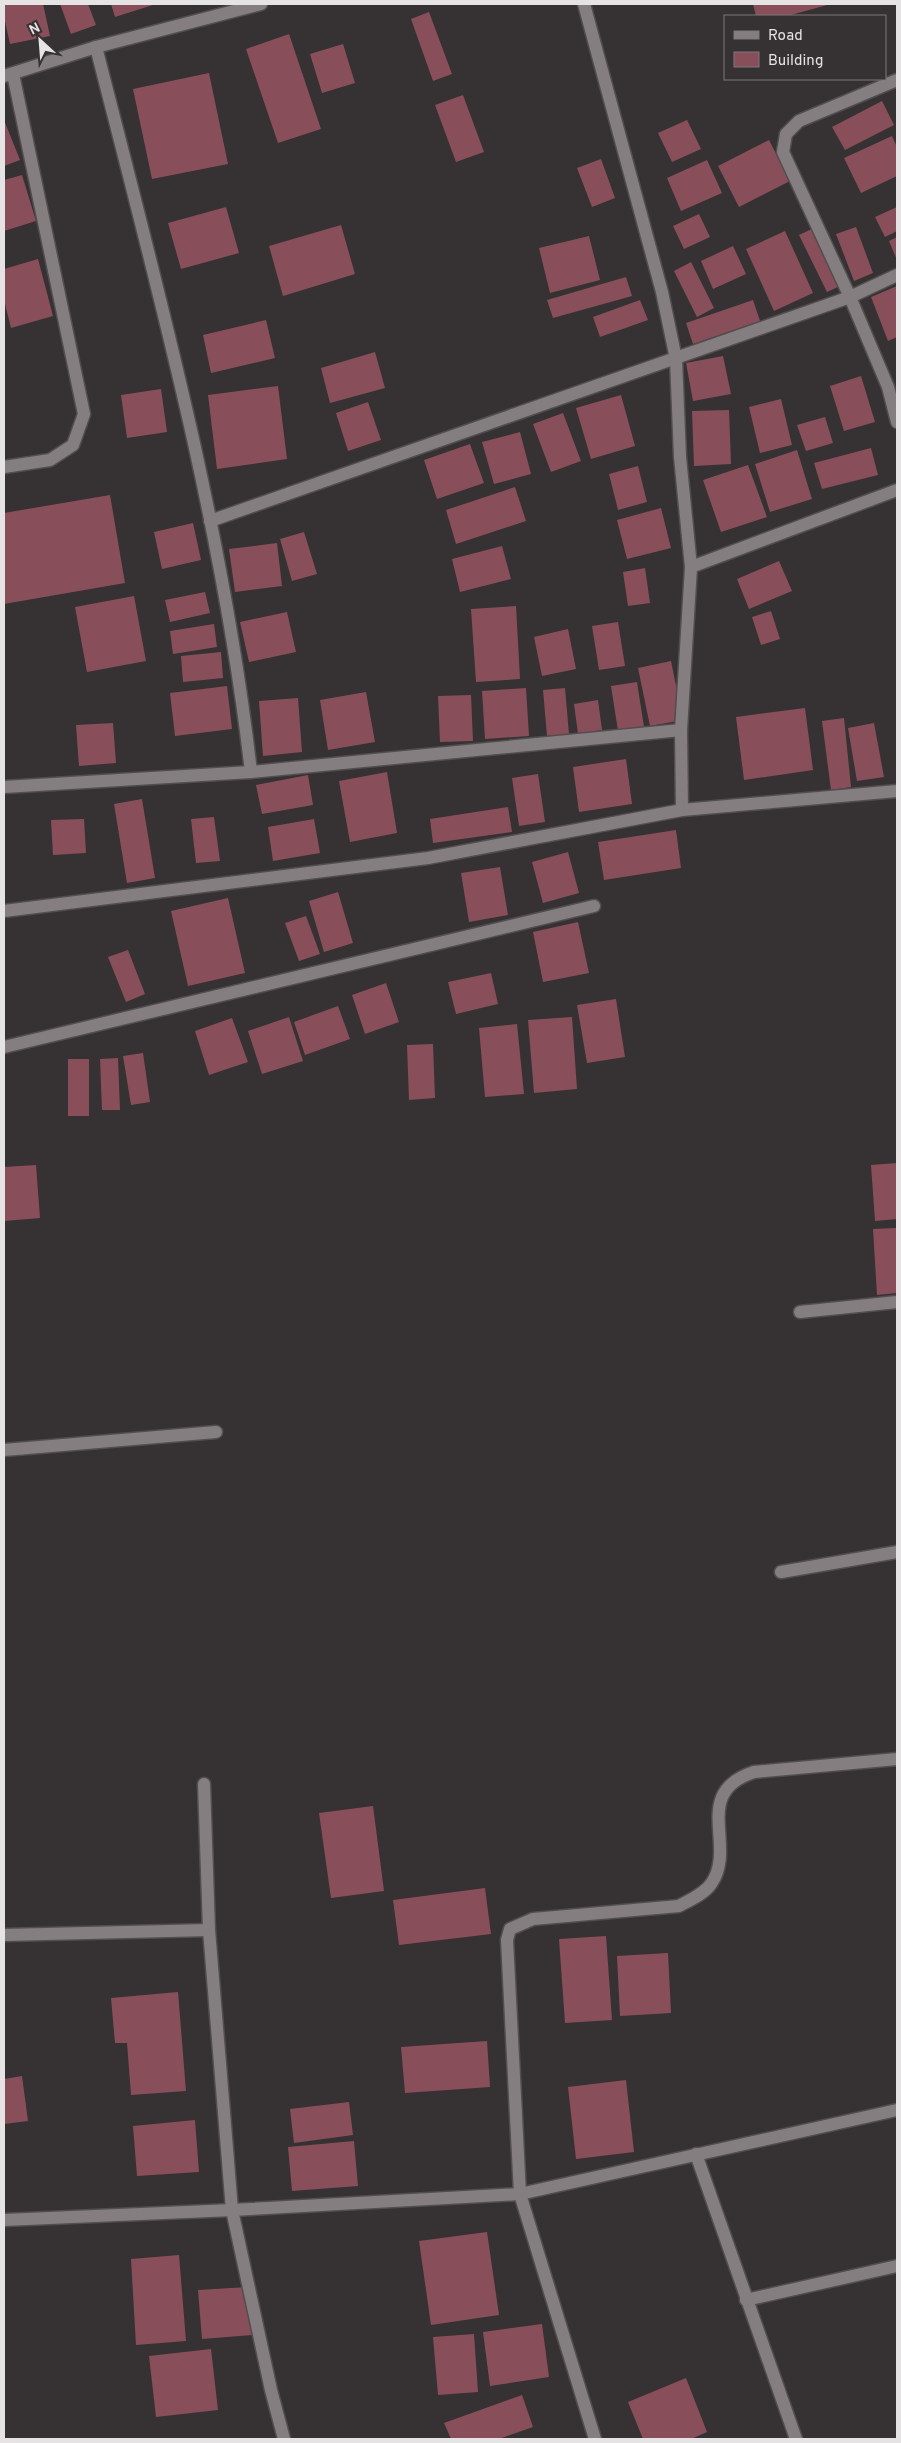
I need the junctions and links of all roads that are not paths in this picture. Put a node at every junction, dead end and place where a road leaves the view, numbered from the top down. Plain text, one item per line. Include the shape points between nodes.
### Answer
1 (262, 4) edge
2 (584, 4) edge
3 (96, 47) junction
4 (8, 75) edge
5 (897, 80) edge
6 (897, 275) edge
7 (850, 297) junction
8 (676, 359) junction
9 (897, 422) edge
10 (4, 467) edge
11 (897, 490) edge
12 (210, 521) junction
13 (691, 567) junction
14 (681, 730) junction
15 (251, 772) junction
16 (4, 787) edge
17 (897, 791) edge
18 (682, 810) junction
19 (594, 906) dead end
20 (4, 911) edge
21 (4, 1047) edge
22 (897, 1302) edge
23 (800, 1312) dead end
24 (216, 1432) dead end
25 (4, 1450) edge
26 (897, 1552) edge
27 (781, 1572) dead end
28 (897, 1759) edge
29 (204, 1784) dead end
30 (209, 1930) junction
31 (4, 1935) edge
32 (897, 2110) edge
33 (696, 2154) junction
34 (520, 2194) junction
35 (232, 2210) junction
36 (4, 2220) edge
37 (897, 2266) edge
38 (746, 2300) junction
39 (284, 2439) edge
40 (595, 2439) edge
41 (796, 2439) edge

1 - 3 street
2 - 8 street via 660,282
3 - 4 street
3 - 12 street via 162,304
4 - 10 street via 84,414 73,445 50,460
5 - 7 street via 799,121 786,134 783,152
6 - 7 street
7 - 8 street
7 - 9 street via 888,387
8 - 12 street
8 - 13 street via 680,457
11 - 13 street
12 - 15 street via 242,692
13 - 14 street
14 - 15 street
14 - 18 street
15 - 16 street
17 - 18 street
18 - 20 street via 428,858
19 - 21 street
22 - 23 street
24 - 25 street
26 - 27 street
28 - 34 street via 754,1772 738,1777 720,1799 718,1868 711,1884 698,1896 680,1906 533,1919 510,1929 507,1940
29 - 30 street
30 - 31 street
30 - 35 street
32 - 33 street
33 - 34 street
33 - 38 street
34 - 35 street
34 - 40 street
35 - 36 street
35 - 39 street
37 - 38 street
38 - 41 street

